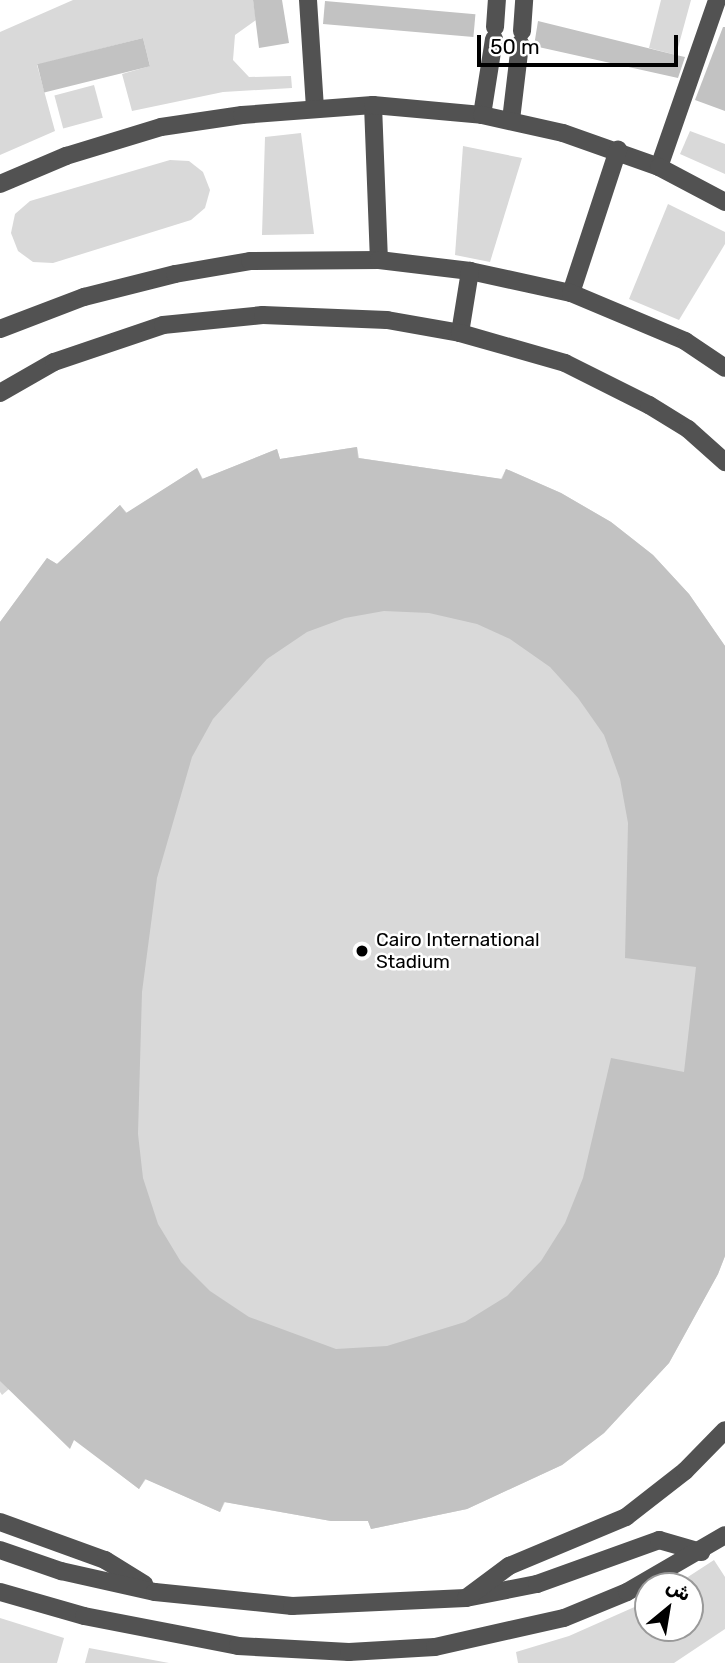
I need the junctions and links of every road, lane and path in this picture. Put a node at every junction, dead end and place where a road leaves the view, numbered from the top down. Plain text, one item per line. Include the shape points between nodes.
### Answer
1 (308, 0) edge
2 (497, 0) edge
3 (524, 0) edge
4 (717, 0) edge
5 (373, 105) junction
6 (315, 107) junction
7 (482, 115) junction
8 (511, 120) junction
9 (618, 150) junction
10 (659, 167) junction
11 (0, 184) edge
12 (725, 202) edge
13 (379, 260) junction
14 (470, 271) junction
15 (571, 293) junction
16 (0, 309) edge
17 (4, 328) edge
18 (460, 333) junction
19 (725, 368) edge
20 (0, 394) edge
21 (725, 461) edge
22 (725, 1430) edge
23 (0, 1522) edge
24 (725, 1535) edge
25 (0, 1550) edge
26 (701, 1552) junction
27 (0, 1591) edge
28 (155, 1592) junction
29 (466, 1598) junction
30 (237, 1654) edge
31 (349, 1657) edge

1 - 6 lane
2 - 7 lane
3 - 8 lane
4 - 10 lane
5 - 6 lane
5 - 7 lane
5 - 13 lane
6 - 11 lane via 161,127 66,156
7 - 8 lane
8 - 9 lane
9 - 10 lane
9 - 15 lane
10 - 12 lane
13 - 14 lane
13 - 17 lane via 250,261 175,274 84,296
14 - 15 lane
14 - 18 lane
15 - 19 lane via 685,341
16 - 17 lane
18 - 20 lane via 387,320 322,316 208,318 102,344 54,362
18 - 21 lane via 565,363 607,382 688,429
22 - 29 lane via 685,1471 626,1517 509,1566
23 - 28 lane via 105,1560
24 - 26 lane
25 - 28 lane via 61,1571
26 - 29 lane via 659,1540 537,1584
26 - 31 lane via 627,1592 564,1618 435,1647
27 - 30 lane
28 - 29 lane via 292,1606
30 - 31 lane

